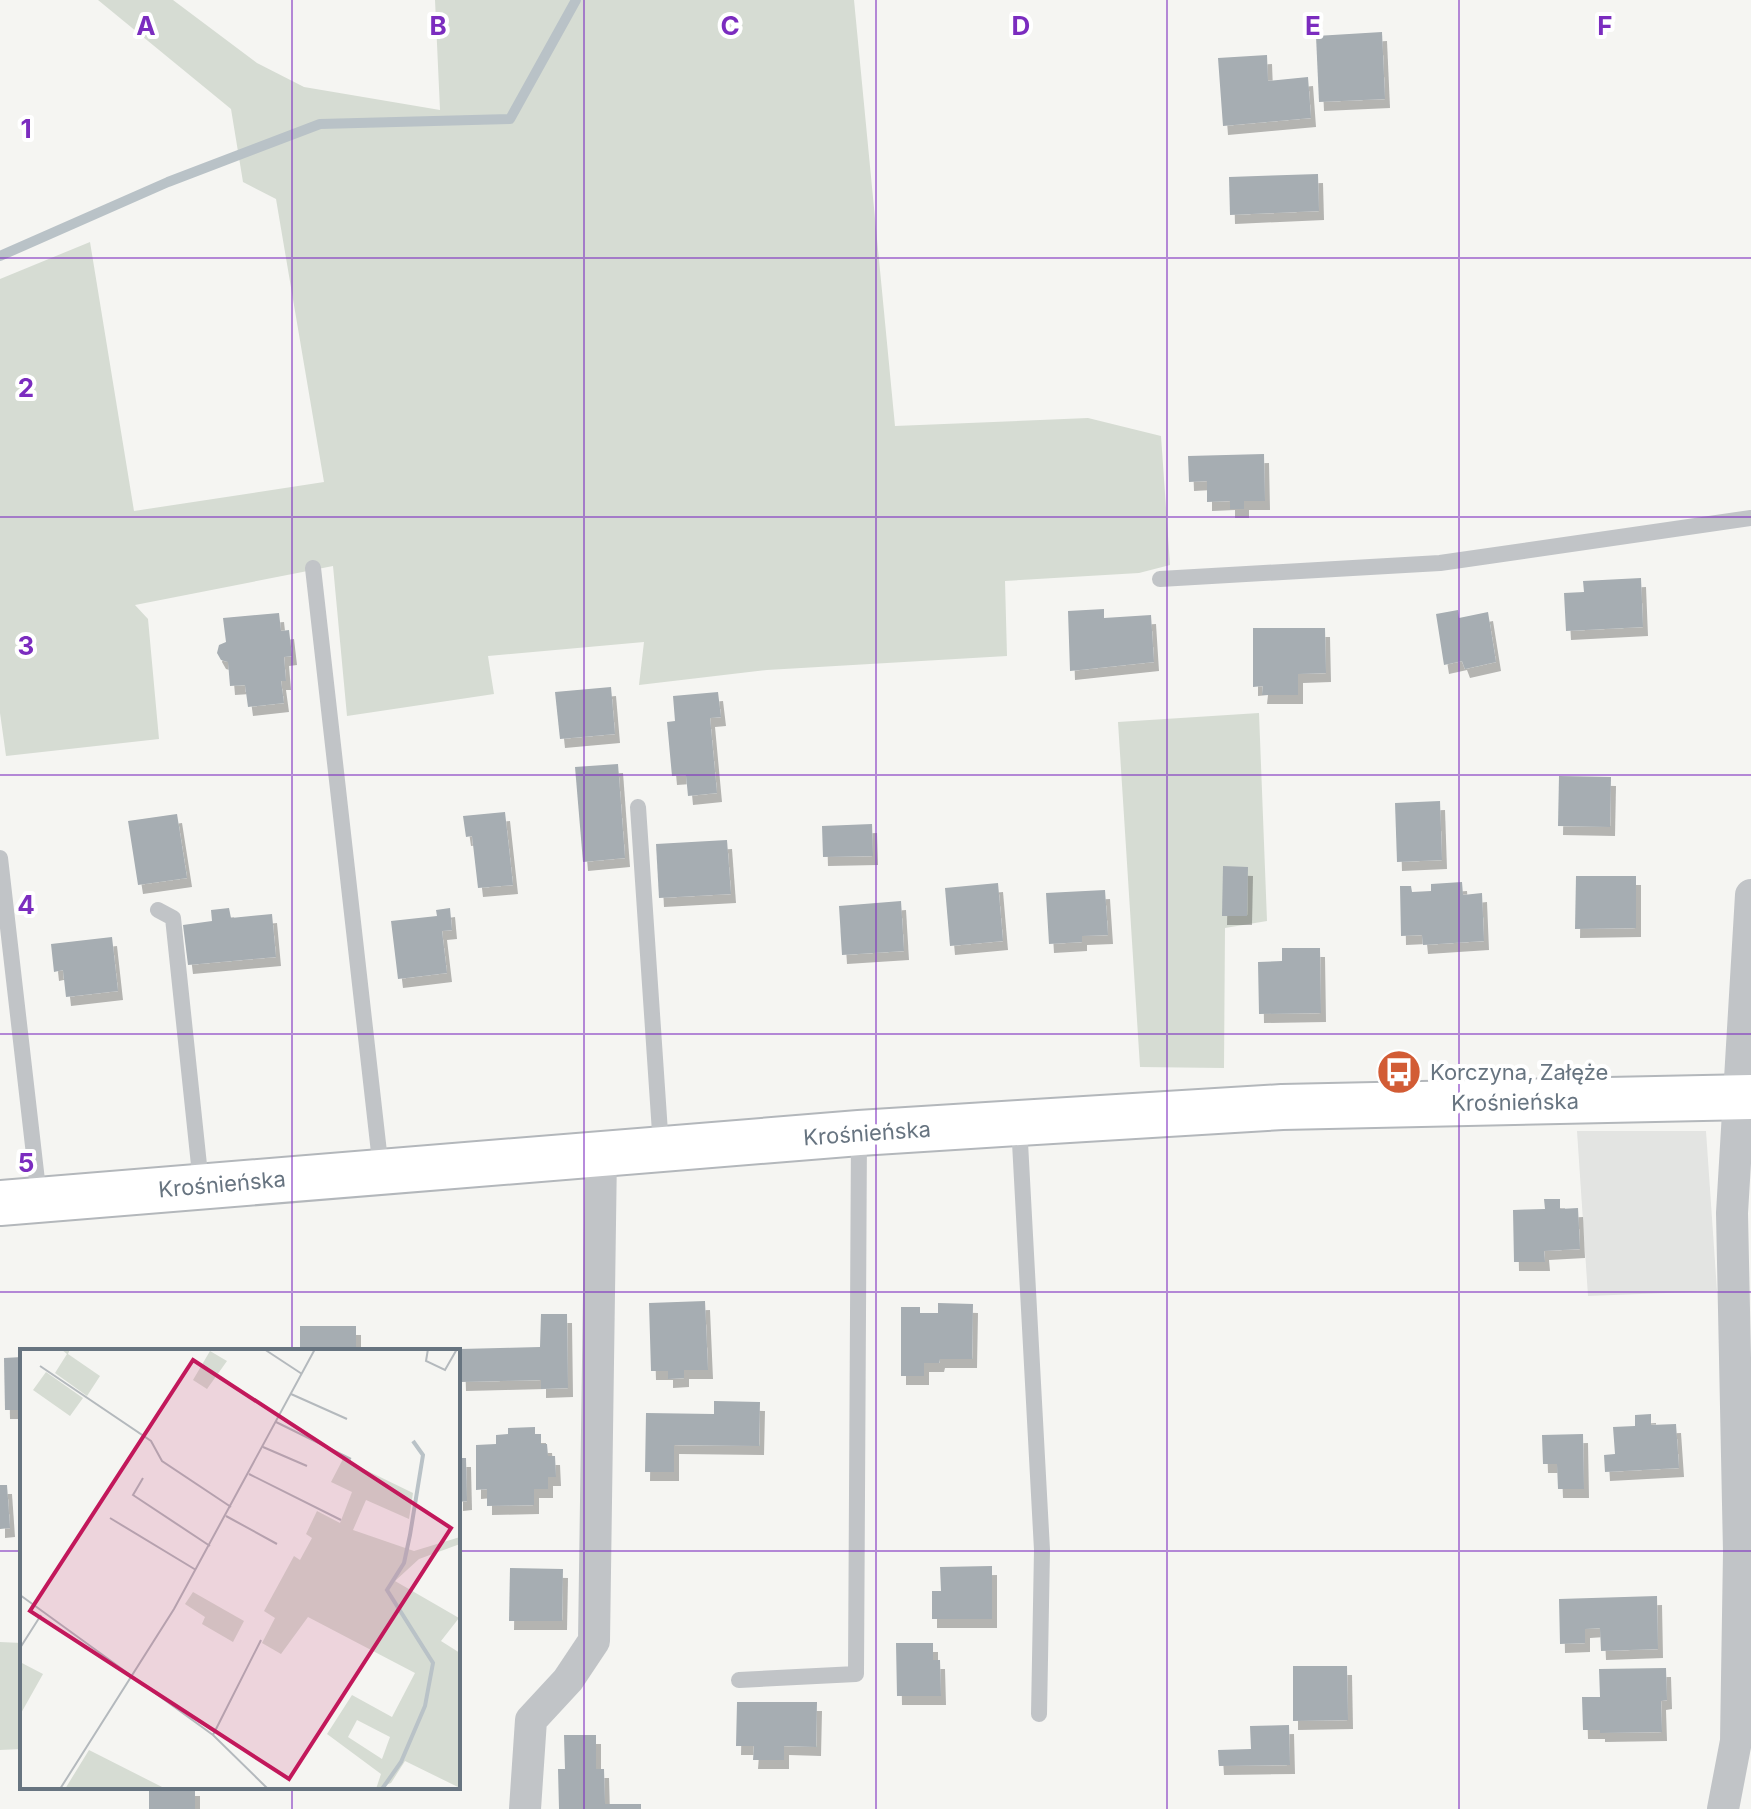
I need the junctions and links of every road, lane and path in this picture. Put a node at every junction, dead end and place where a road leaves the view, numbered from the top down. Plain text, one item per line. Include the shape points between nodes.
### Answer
1 (1751, 518) edge
2 (313, 568) dead end
3 (1160, 579) dead end
4 (638, 807) dead end
5 (0, 858) edge
6 (1751, 895) edge
7 (158, 910) dead end
8 (1744, 1097) edge
9 (1019, 1123) junction
10 (859, 1133) junction
11 (661, 1149) junction
12 (601, 1154) junction
13 (381, 1172) junction
14 (202, 1186) junction
15 (20, 1201) edge
16 (739, 1680) dead end
17 (1039, 1714) dead end
18 (1743, 1741) edge
19 (525, 1809) edge
20 (1723, 1809) edge

1 - 3 lane via 1440,563
2 - 13 lane
4 - 11 lane
5 - 15 lane
6 - 8 street
7 - 14 lane via 173,918
8 - 9 main road, Krośnieńska via 1282,1107
8 - 18 street via 1732,1213
9 - 10 main road, Krośnieńska
9 - 17 lane via 1042,1550
10 - 11 main road, Krośnieńska
10 - 16 lane via 856,1674
11 - 12 main road, Krośnieńska
12 - 13 main road, Krośnieńska
12 - 19 street via 594,1641 531,1720
13 - 14 main road, Krośnieńska
14 - 15 main road, Krośnieńska
18 - 20 street

